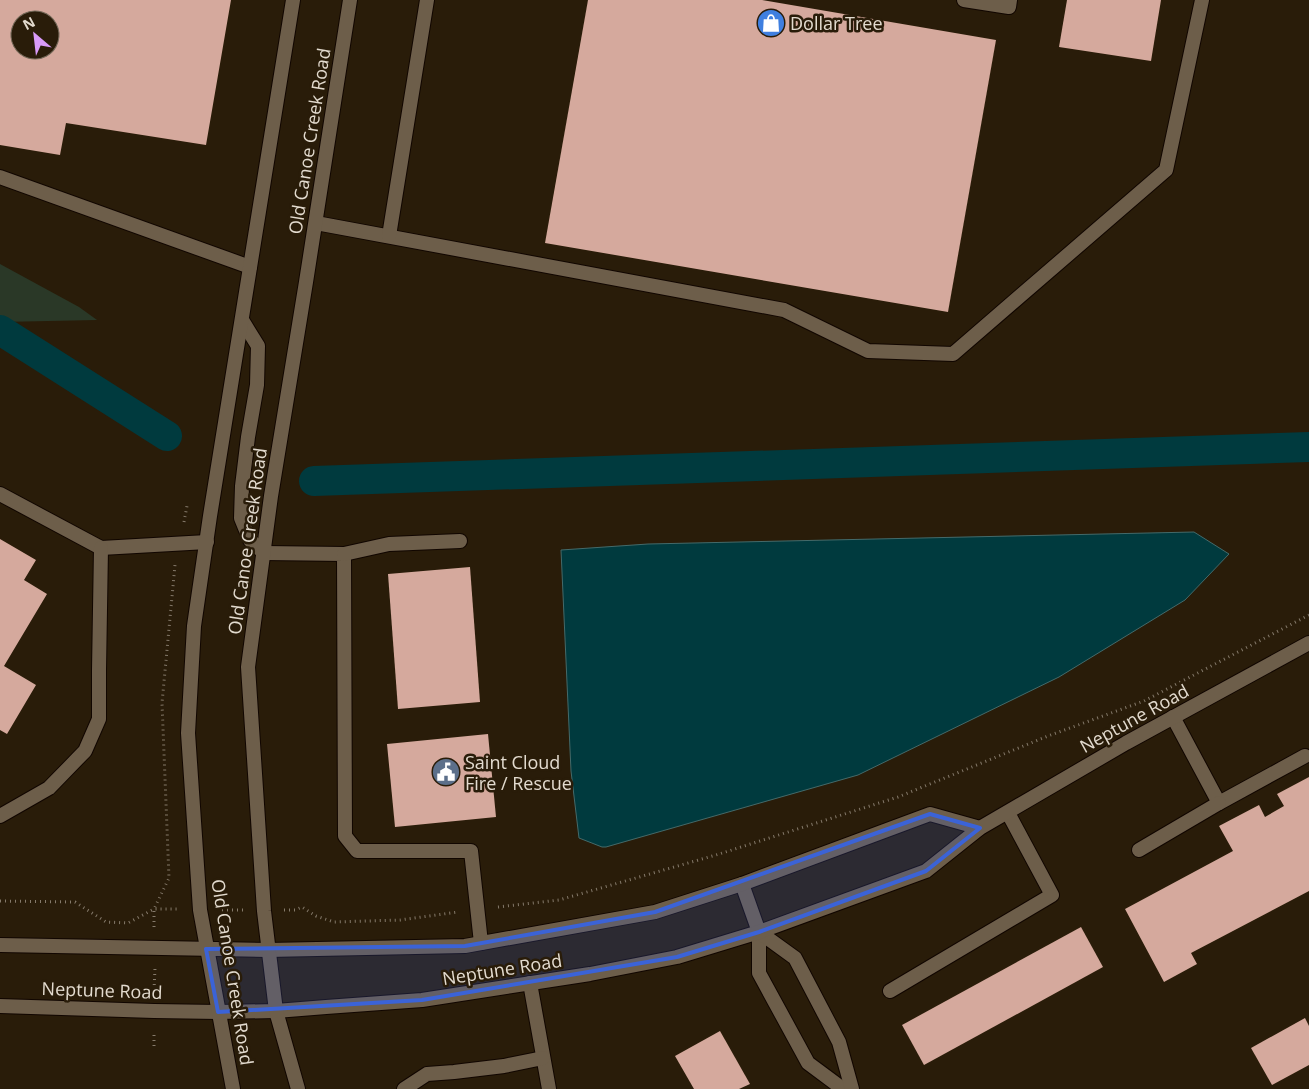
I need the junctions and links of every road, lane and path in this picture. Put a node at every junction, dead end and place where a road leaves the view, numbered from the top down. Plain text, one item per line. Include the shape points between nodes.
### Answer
1 (293, 0) edge
2 (350, 0) edge
3 (427, 0) edge
4 (964, 0) edge
5 (1010, 0) edge
6 (1202, 0) edge
7 (0, 176) edge
8 (316, 223) junction
9 (389, 236) junction
10 (250, 267) junction
11 (242, 320) junction
12 (0, 494) edge
13 (460, 541) dead end
14 (207, 542) junction
15 (101, 548) junction
16 (264, 553) junction
17 (344, 554) junction
18 (1309, 615) edge
19 (1309, 643) edge
20 (1173, 717) junction
21 (1305, 756) dead end
22 (1219, 803) junction
23 (1008, 812) junction
24 (0, 816) edge
25 (980, 828) junction
26 (1139, 850) dead end
27 (742, 884) junction
28 (0, 901) edge
29 (200, 910) junction
30 (295, 910) dead end
31 (478, 910) junction
32 (264, 911) junction
33 (759, 932) junction
34 (481, 943) junction
35 (0, 945) edge
36 (155, 948) junction
37 (206, 949) junction
38 (268, 950) junction
39 (530, 983) junction
40 (890, 992) dead end
41 (0, 1006) edge
42 (154, 1011) junction
43 (276, 1011) junction
44 (218, 1012) junction
45 (154, 1046) dead end
46 (543, 1058) junction
47 (233, 1089) edge
48 (298, 1089) edge
49 (404, 1089) edge
50 (548, 1089) edge
51 (843, 1089) edge
52 (852, 1089) edge

1 - 10 main road, Old Canoe Creek Road
2 - 8 main road, Old Canoe Creek Road
3 - 9 main road
4 - 5 main road via 1008,8
6 - 9 main road via 1166,170 953,354 868,351 784,310
7 - 10 main road
8 - 9 main road
8 - 16 main road, Old Canoe Creek Road
10 - 11 main road, Old Canoe Creek Road
11 - 14 main road, Old Canoe Creek Road
11 - 16 main road via 258,346 257,385 242,486 241,518 250,540
12 - 15 main road
13 - 17 main road via 389,544
14 - 15 main road
14 - 29 main road, Old Canoe Creek Road via 194,626 188,733
15 - 24 main road via 99,719 85,751 49,788
16 - 17 main road
16 - 32 main road, Old Canoe Creek Road via 248,668
17 - 31 main road via 345,836 357,851 471,852
18 - 31 path via 1144,701 898,797 716,855 559,900
19 - 20 main road, Neptune Road
20 - 22 main road
20 - 23 main road, Neptune Road
21 - 22 main road
22 - 26 main road
23 - 25 main road, Neptune Road
23 - 40 main road via 1052,894
25 - 27 main road, Neptune Road via 930,814
25 - 33 main road, Neptune Road via 926,871
27 - 33 main road
27 - 34 main road, Neptune Road via 655,912
28 - 36 path via 75,902 106,922 128,922 154,909
29 - 32 path
29 - 37 main road, Old Canoe Creek Road
30 - 31 path via 302,906 316,916 334,922 400,920
31 - 34 main road
32 - 38 main road, Old Canoe Creek Road
33 - 39 main road, Neptune Road via 677,957
33 - 51 main road via 759,973 808,1063
33 - 52 main road via 795,958 839,1042
34 - 38 main road, Neptune Road
35 - 36 main road, Neptune Road
36 - 37 main road, Neptune Road
36 - 42 path
37 - 38 main road, Neptune Road
37 - 44 main road, Old Canoe Creek Road
38 - 43 main road, Old Canoe Creek Road
39 - 43 main road, Neptune Road via 422,1000
39 - 46 main road
41 - 42 main road, Neptune Road
42 - 44 main road, Neptune Road
42 - 45 path
43 - 44 main road, Neptune Road
43 - 48 main road, Old Canoe Creek Road
44 - 47 main road, Old Canoe Creek Road
46 - 49 main road via 504,1066 427,1074
46 - 50 main road

